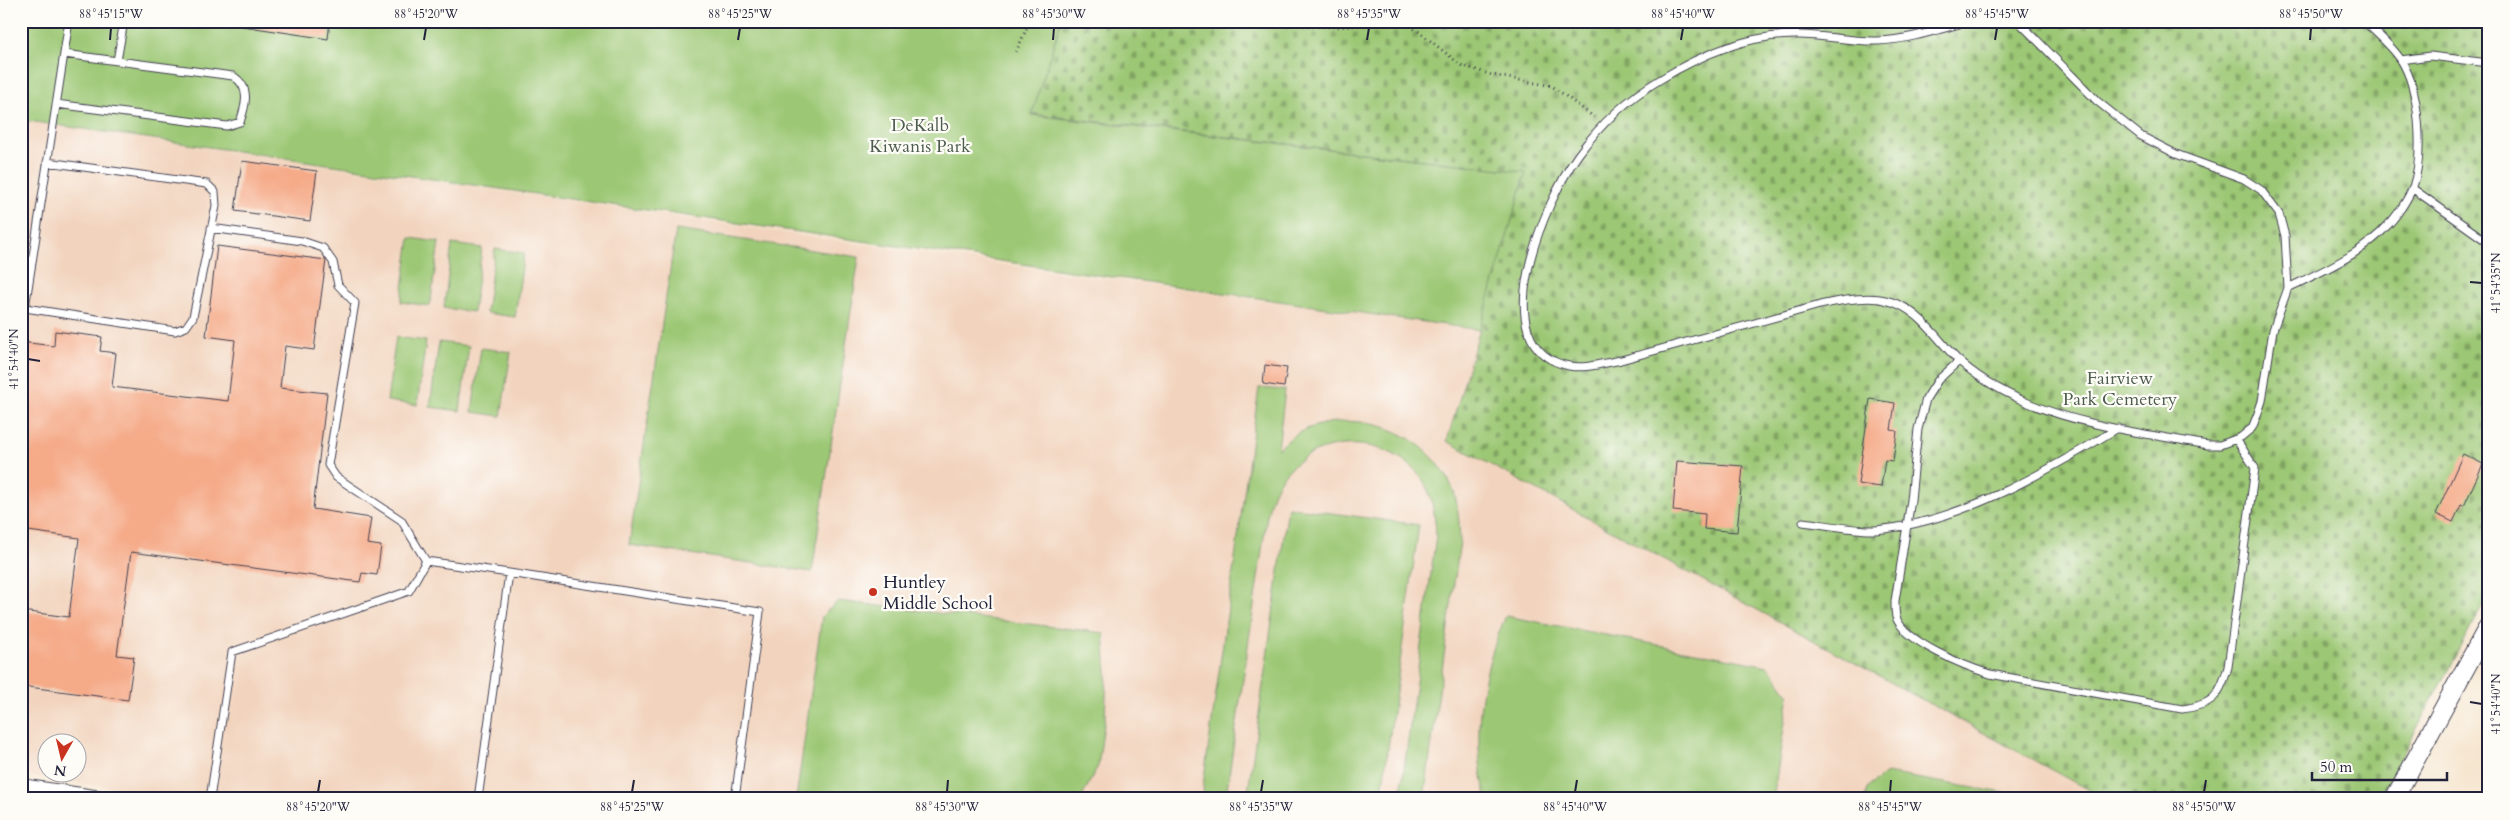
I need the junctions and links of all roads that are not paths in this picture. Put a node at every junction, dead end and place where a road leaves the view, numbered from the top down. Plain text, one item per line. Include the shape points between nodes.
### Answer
1 (69, 21) edge
2 (124, 21) edge
3 (1970, 21) edge
4 (2018, 21) edge
5 (2368, 23) edge
6 (64, 54) junction
7 (2401, 60) junction
8 (117, 61) junction
9 (2489, 63) edge
10 (56, 104) junction
11 (47, 162) junction
12 (2412, 188) junction
13 (211, 228) junction
14 (2489, 243) edge
15 (2288, 288) junction
16 (23, 310) edge
17 (1959, 361) junction
18 (2118, 428) junction
19 (2236, 439) junction
20 (1803, 522) dead end
21 (1907, 525) junction
22 (426, 561) junction
23 (509, 573) junction
24 (2489, 625) edge
25 (21, 786) edge
26 (107, 799) edge
27 (210, 799) edge
28 (478, 799) edge
29 (735, 799) edge
30 (2394, 799) edge

1 - 6 lane
2 - 8 lane
3 - 17 lane via 1879,41 1801,35 1742,42 1662,78 1624,103 1577,156 1549,207 1527,279 1525,325 1536,348 1554,362 1578,367 1621,360 1820,305 1874,297 1899,304 1913,313
4 - 15 lane via 2097,102 2141,136 2176,154 2244,179 2261,190 2279,214 2285,236
5 - 7 lane
6 - 8 lane
6 - 10 lane
7 - 9 lane via 2430,56
7 - 12 lane via 2409,79 2417,118 2418,163
8 - 10 lane via 233,76 246,88 240,122 227,126
10 - 11 lane
11 - 13 lane via 207,184 215,192 216,206
11 - 16 lane
12 - 14 lane
12 - 15 lane via 2389,225 2373,239 2332,266
13 - 16 lane via 193,317 186,327 175,331
13 - 22 lane via 302,241 323,248 333,262 338,285 355,303 328,465 336,477 401,520
15 - 19 lane via 2273,330 2257,416 2252,428
17 - 18 lane via 2001,390 2028,403
17 - 21 lane via 1938,380 1926,399 1918,429
18 - 19 lane via 2208,445 2220,445
18 - 21 lane via 2025,481 1938,518
19 - 21 lane via 2255,468 2228,667 2222,690 2195,707 2182,709 1990,674 1968,667 1910,636 1896,618 1895,601
20 - 21 lane via 1872,530
22 - 23 lane
22 - 27 lane via 408,591 232,652
23 - 28 lane
23 - 29 lane via 760,612
24 - 30 street
25 - 26 street

